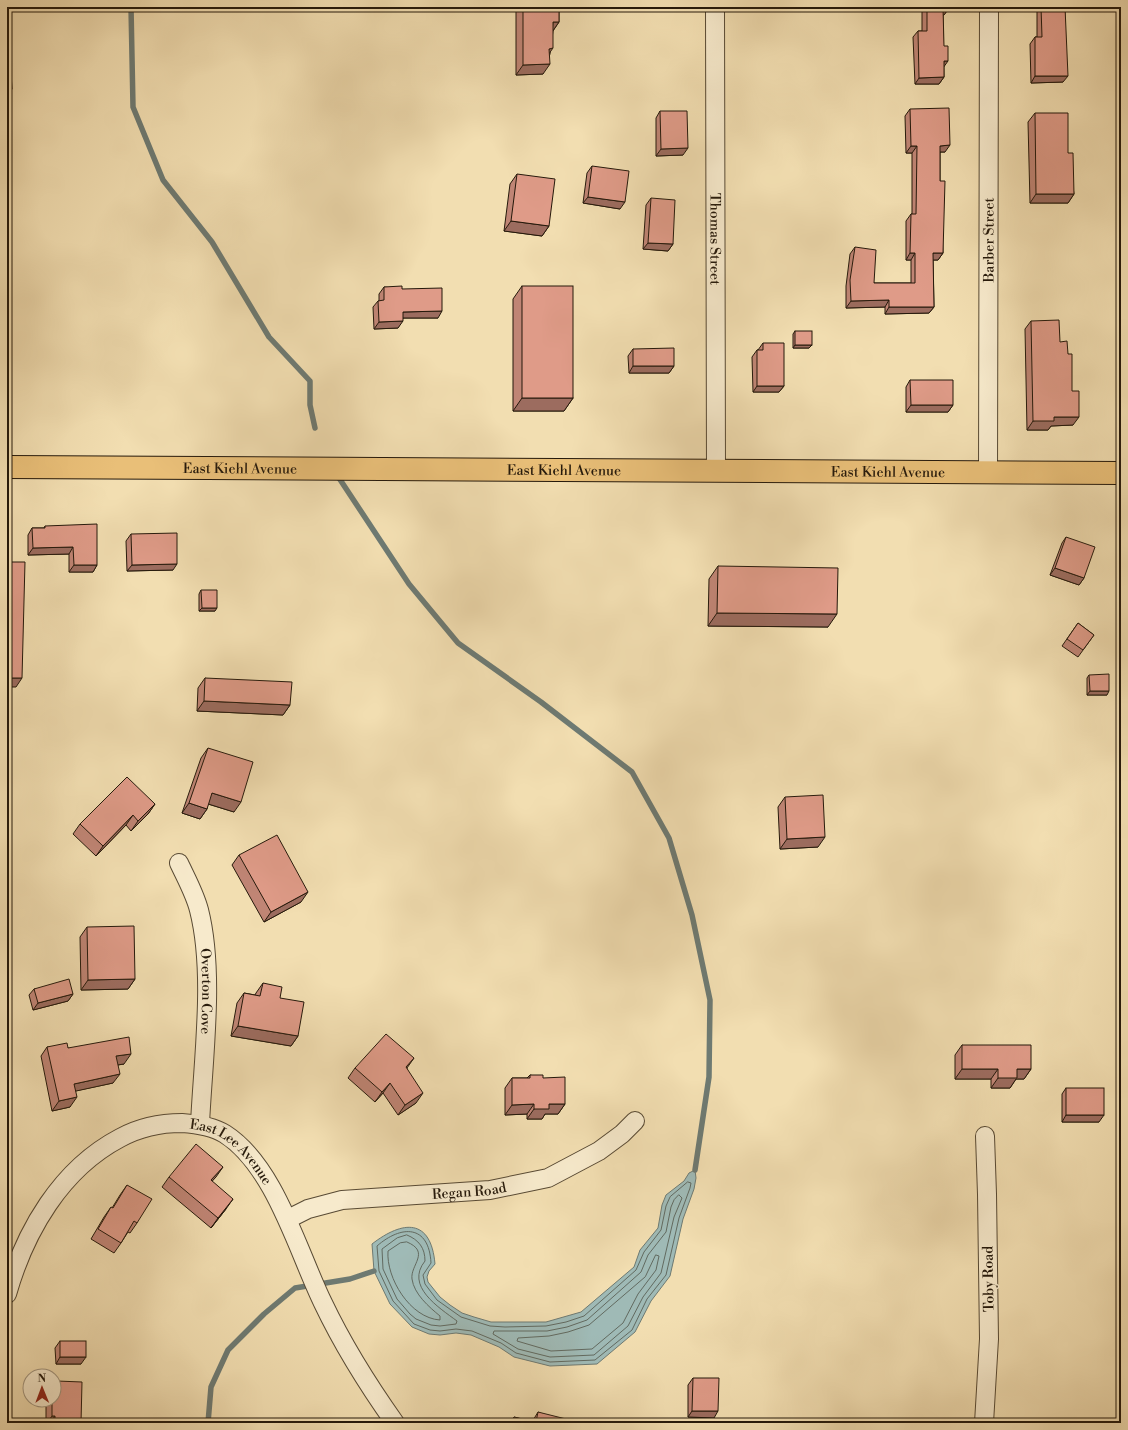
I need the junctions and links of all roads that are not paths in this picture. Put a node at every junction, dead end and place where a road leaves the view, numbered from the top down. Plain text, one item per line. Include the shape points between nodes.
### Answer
1 (715, 7) edge
2 (989, 7) edge
3 (7, 467) edge
4 (716, 472) junction
5 (988, 473) junction
6 (1121, 473) edge
7 (179, 863) dead end
8 (635, 1121) dead end
9 (200, 1124) junction
10 (985, 1136) dead end
11 (288, 1220) junction
12 (7, 1294) edge
13 (395, 1423) edge
14 (984, 1423) edge

1 - 4 street, Thomas Street
2 - 5 street, Barber Street
3 - 4 main road, East Kiehl Avenue
4 - 5 main road, East Kiehl Avenue
5 - 6 main road, East Kiehl Avenue
7 - 9 street, Overton Cove via 199,910 205,940 206,997
8 - 11 street, Regan Road via 599,1151 548,1178 490,1190 342,1200 308,1209
9 - 11 street, East Lee Avenue via 224,1134 239,1145 268,1183
9 - 12 street, East Lee Avenue via 170,1123 135,1129 87,1160 59,1189 44,1210 14,1269
10 - 14 street, Toby Road via 989,1339
11 - 13 street, East Lee Avenue via 306,1269 344,1344

